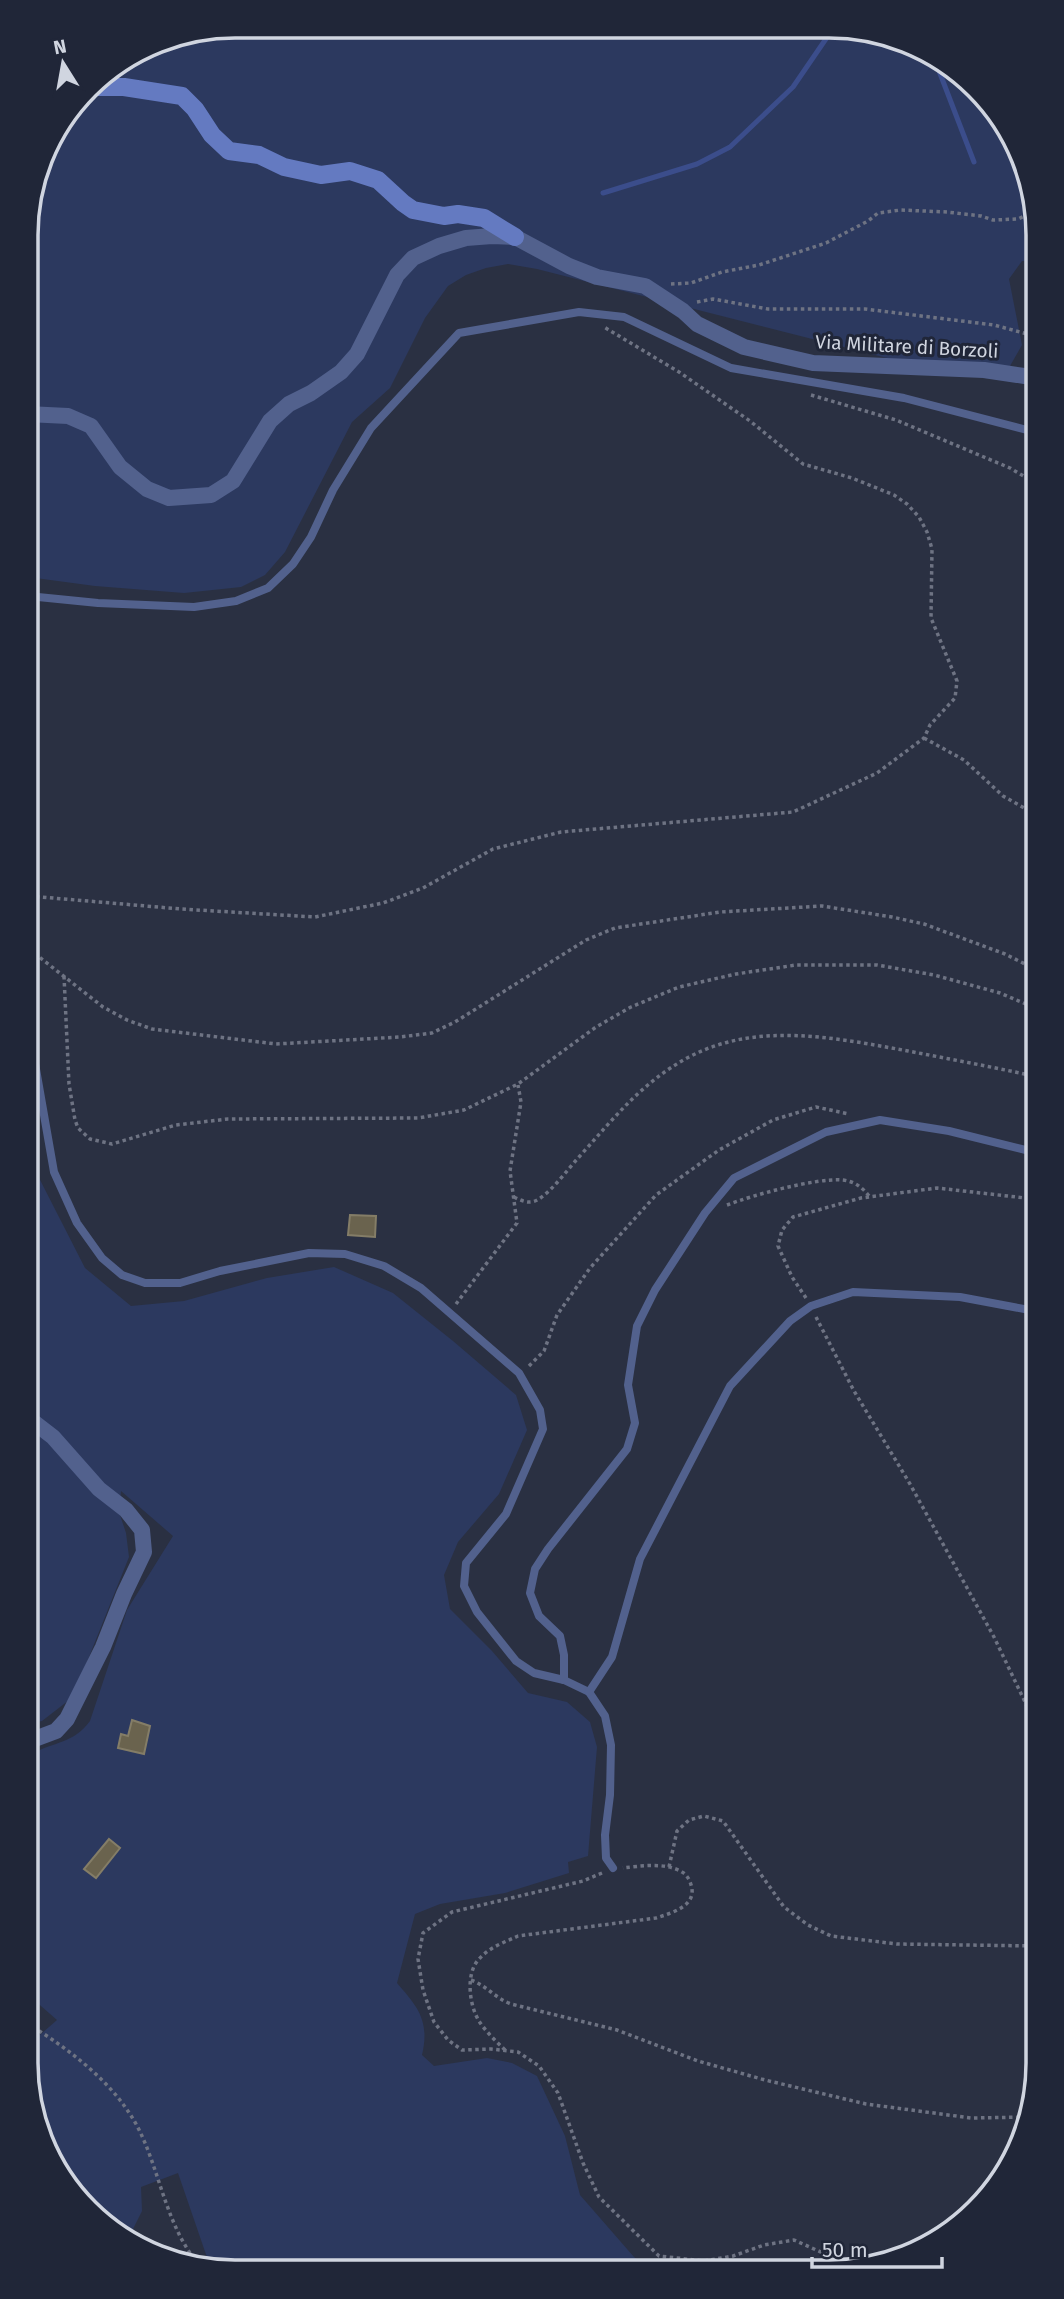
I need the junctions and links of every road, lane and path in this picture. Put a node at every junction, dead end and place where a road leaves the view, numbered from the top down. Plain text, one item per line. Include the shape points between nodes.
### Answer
1 (106, 87) edge
2 (1024, 216) edge
3 (515, 237) junction
4 (645, 286) junction
5 (683, 311) junction
6 (595, 314) junction
7 (1026, 333) edge
8 (1026, 376) edge
9 (799, 381) junction
10 (39, 415) edge
11 (1026, 430) edge
12 (1026, 477) edge
13 (39, 597) edge
14 (924, 738) junction
15 (1026, 809) edge
16 (39, 897) edge
17 (39, 956) edge
18 (1026, 964) edge
19 (64, 976) junction
20 (1026, 1004) edge
21 (1026, 1074) edge
22 (39, 1084) edge
23 (519, 1084) junction
24 (880, 1121) junction
25 (1026, 1150) edge
26 (869, 1196) junction
27 (514, 1197) junction
28 (1025, 1198) edge
29 (705, 1213) junction
30 (811, 1306) junction
31 (445, 1309) junction
32 (1025, 1309) edge
33 (519, 1373) junction
34 (38, 1426) edge
35 (564, 1680) junction
36 (589, 1692) junction
37 (1025, 1702) edge
38 (38, 1738) edge
39 (669, 1867) junction
40 (613, 1868) junction
41 (1025, 1946) edge
42 (471, 1980) junction
43 (38, 2031) edge
44 (505, 2050) junction
45 (1018, 2117) edge
46 (192, 2256) edge
47 (695, 2260) edge
48 (710, 2260) edge
49 (838, 2260) edge

1 - 3 street via 182,96 229,151 259,155 284,167 321,175 350,170 379,180 413,210 484,218
2 - 4 path via 993,220 947,212 878,213 826,243 759,265 691,283
3 - 4 street, Via Militare di Borzoli via 597,277
3 - 10 street via 466,238 413,258 397,275 358,354 341,372 270,421 233,481 211,495 169,498 147,489 121,467 91,426 68,416
4 - 5 street, Via Militare di Borzoli
5 - 7 path via 692,302 713,299 768,309 865,309 994,324
5 - 8 street, Via Militare di Borzoli via 697,324 744,347 813,363 984,370
6 - 9 lane via 624,317 732,368
6 - 13 lane via 579,312 459,333 371,428 311,537 293,564 268,588 236,601 194,607
6 - 14 path via 609,332 699,386 803,464 894,495 919,517 932,548 931,618 957,681 955,698
9 - 11 lane via 904,398
9 - 12 path via 802,389 815,397 896,420
14 - 15 path via 964,760 1003,796
14 - 16 path via 877,773 793,812 561,832 493,849 423,888 383,903 315,917
17 - 19 path
18 - 19 path via 924,924 892,917 822,906 720,912 615,928 586,940 432,1033 276,1044 152,1029 103,1007
19 - 23 path via 75,1120 83,1134 98,1142 112,1144 176,1125 228,1119 435,1116 464,1110
20 - 23 path via 934,975 877,965 796,965 736,974 679,987 631,1007
21 - 27 path via 810,1036 754,1037 727,1043 692,1055 634,1095 537,1200
22 - 31 lane via 54,1172 77,1223 102,1258 121,1275 145,1283 180,1283 220,1270 309,1253 345,1254 384,1266
23 - 27 path via 521,1102 510,1171
24 - 25 lane
24 - 29 lane via 826,1132 751,1169 734,1178
24 - 33 path via 816,1107 773,1120 719,1150 656,1195 590,1268 557,1315 544,1351
26 - 28 path via 937,1188
26 - 29 path via 861,1186 840,1180 787,1188
26 - 30 path via 793,1217 782,1230 778,1246
27 - 31 path via 517,1223 456,1304
29 - 35 lane via 637,1326 628,1385 635,1423 627,1449 535,1569 530,1593 539,1616 560,1636
30 - 32 lane via 853,1292 960,1297
30 - 36 lane via 790,1321 730,1386 640,1559 612,1657
30 - 37 path via 994,1637
31 - 33 lane
33 - 35 lane via 540,1410 543,1429 506,1514 466,1563 464,1586 477,1612 516,1661 534,1674
34 - 38 street via 135,1520 142,1530 145,1552 67,1719 55,1731
35 - 36 lane
36 - 40 lane via 606,1716 611,1745 605,1835 606,1858
39 - 40 path
39 - 41 path via 677,1831 689,1820 704,1816 723,1821 784,1907 831,1936 897,1944
39 - 42 path via 684,1872 693,1893 675,1912 518,1936 479,1958
40 - 44 path via 583,1881 452,1912 423,1933 418,1959 434,2022 462,2050
42 - 44 path via 477,2019
42 - 45 path via 511,2004 617,2030 765,2080 866,2104 971,2118
43 - 46 path via 103,2080 125,2108 142,2134 178,2231
44 - 47 path via 539,2066 558,2093 598,2197 659,2256
48 - 49 path via 794,2240

